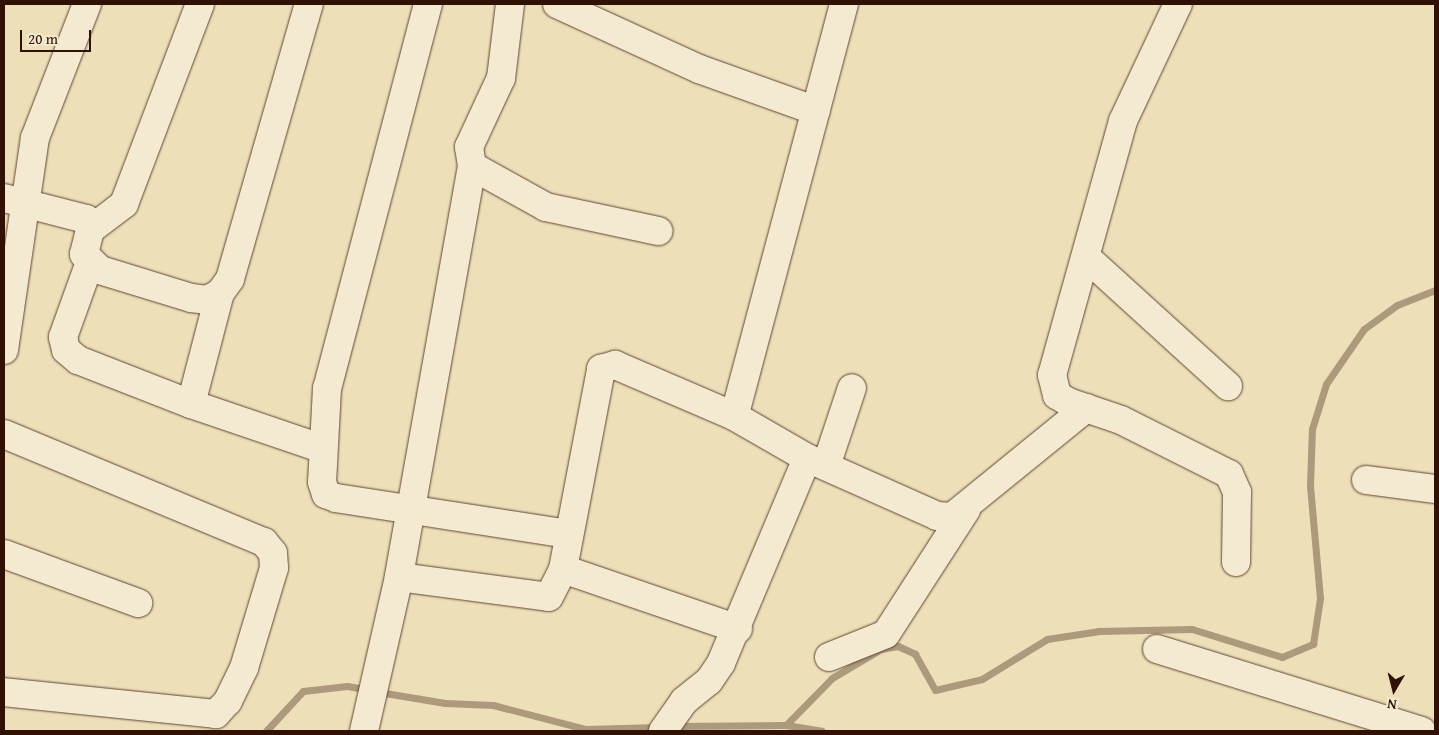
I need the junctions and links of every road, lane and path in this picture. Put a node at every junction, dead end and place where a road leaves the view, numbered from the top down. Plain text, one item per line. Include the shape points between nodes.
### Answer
1 (86, 4) edge
2 (200, 4) edge
3 (309, 4) edge
4 (428, 4) edge
5 (510, 4) edge
6 (557, 4) edge
7 (844, 4) edge
8 (1178, 4) edge
9 (816, 111) junction
10 (472, 166) junction
11 (13, 200) edge
12 (90, 230) junction
13 (658, 231) dead end
14 (1086, 257) junction
15 (90, 262) junction
16 (220, 293) junction
17 (4, 350) edge
18 (1228, 386) dead end
19 (852, 388) dead end
20 (190, 404) junction
21 (1086, 408) junction
22 (734, 416) junction
23 (4, 434) edge
24 (320, 448) junction
25 (816, 462) junction
26 (1366, 480) dead end
27 (1435, 490) edge
28 (409, 507) junction
29 (966, 510) junction
30 (568, 534) junction
31 (4, 554) edge
32 (1236, 562) dead end
33 (563, 569) junction
34 (399, 577) junction
35 (138, 603) dead end
36 (738, 629) junction
37 (1157, 649) dead end
38 (829, 657) dead end
39 (4, 692) edge
40 (367, 722) edge
41 (663, 731) edge
42 (1422, 731) edge

1 - 11 street
2 - 12 street via 124,204
3 - 16 street via 233,270
4 - 24 street via 327,388
5 - 10 street via 501,78 469,147
6 - 9 street via 691,66
7 - 9 street
8 - 14 street via 1123,121
9 - 22 street
10 - 13 street via 546,207
10 - 28 street
11 - 12 street via 78,214 86,219
11 - 17 street via 14,300
12 - 15 street via 84,254
14 - 18 street
14 - 21 street via 1052,375 1057,395
15 - 16 street via 100,270 192,298 207,300
15 - 20 street via 63,337 66,350 78,360
16 - 20 street
19 - 25 street
20 - 24 street
21 - 29 street
21 - 32 street via 1121,420 1228,474 1237,492
22 - 25 street
22 - 30 street via 615,365 601,369
23 - 39 street via 264,542 273,553 274,568 244,668 228,701 216,714
24 - 28 street via 326,494
25 - 29 street via 937,516 952,517
25 - 36 street
26 - 27 street
28 - 30 street
28 - 34 street
29 - 38 street via 886,634
30 - 33 street
31 - 35 street
33 - 34 street via 548,597 538,599
33 - 36 street
34 - 40 street
36 - 41 street via 709,681 684,701
37 - 42 street

